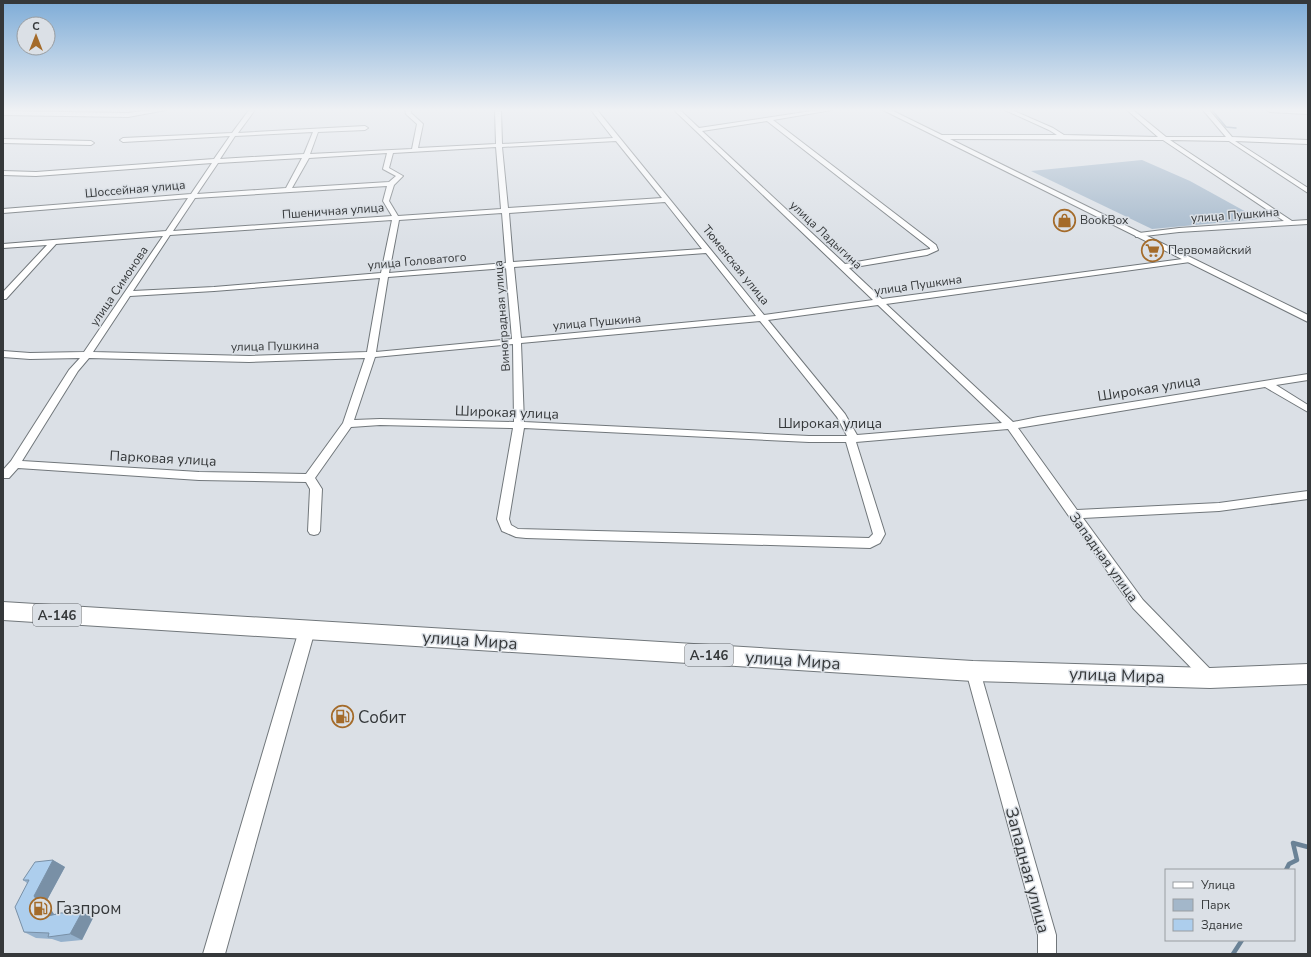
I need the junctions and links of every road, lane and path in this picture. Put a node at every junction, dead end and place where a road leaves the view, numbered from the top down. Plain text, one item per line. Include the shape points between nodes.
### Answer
1 (221, 155) edge
2 (355, 155) edge
3 (390, 155) edge
4 (500, 155) edge
5 (630, 155) edge
6 (724, 155) edge
7 (815, 155) edge
8 (978, 155) edge
9 (1190, 155) edge
10 (1253, 155) edge
11 (306, 157) junction
12 (217, 161) junction
13 (3, 173) edge
14 (1290, 179) junction
15 (1302, 179) dead end
16 (390, 184) junction
17 (288, 190) junction
18 (1308, 191) edge
19 (194, 196) junction
20 (666, 200) junction
21 (505, 210) junction
22 (3, 211) edge
23 (396, 218) junction
24 (1308, 222) edge
25 (1291, 223) junction
26 (170, 233) junction
27 (1139, 235) junction
28 (54, 242) junction
29 (3, 246) edge
30 (707, 251) junction
31 (1190, 260) junction
32 (510, 265) junction
33 (842, 267) junction
34 (384, 276) junction
35 (129, 294) junction
36 (3, 297) edge
37 (881, 302) junction
38 (762, 318) junction
39 (1308, 319) edge
40 (517, 342) junction
41 (3, 354) edge
42 (371, 355) junction
43 (88, 356) junction
44 (1308, 377) edge
45 (1266, 383) junction
46 (1308, 409) edge
47 (348, 424) junction
48 (519, 425) junction
49 (1011, 426) junction
50 (852, 439) junction
51 (15, 464) junction
52 (5, 475) dead end
53 (309, 478) junction
54 (1308, 495) edge
55 (1072, 514) junction
56 (314, 531) dead end
57 (878, 531) joint
58 (3, 611) edge
59 (307, 630) junction
60 (973, 671) junction
61 (1308, 674) edge
62 (1210, 678) junction
63 (214, 954) edge
64 (1046, 954) edge

1 - 12 street, улица Симонова
2 - 11 street
3 - 16 street via 386,169 400,176
4 - 21 street, Виноградная улица
5 - 20 street, Тюменская улица
6 - 33 street, улица Ладыгина
7 - 33 street via 933,246 934,250 927,254
8 - 27 street
9 - 25 street
10 - 14 street
11 - 12 street
11 - 17 street
12 - 13 street via 36,174
12 - 19 street, улица Симонова
14 - 15 street
14 - 18 street
16 - 17 street, Шоссейная улица
16 - 23 street via 386,201
17 - 19 street, Шоссейная улица
19 - 22 street, Шоссейная улица
19 - 26 street, улица Симонова
20 - 21 street, Пшеничная улица
20 - 30 street, Тюменская улица
21 - 23 street, Пшеничная улица
21 - 32 street, Виноградная улица
23 - 26 street, Пшеничная улица
23 - 34 street
24 - 25 street, улица Пушкина
25 - 27 street, улица Пушкина
26 - 28 street, Пшеничная улица
26 - 35 street, улица Симонова
27 - 31 street
28 - 29 street, Пшеничная улица
28 - 36 street
30 - 32 street, улица Головатого
30 - 38 street, Тюменская улица
31 - 37 street, улица Пушкина
31 - 39 street
32 - 34 street, улица Головатого
32 - 40 street, Виноградная улица
33 - 37 street, улица Ладыгина
34 - 35 street, улица Головатого
34 - 42 street
35 - 43 street, улица Симонова
37 - 38 street, улица Пушкина
37 - 49 street, улица Ладыгина
38 - 40 street, улица Пушкина
38 - 50 street, Тюменская улица via 841,416
40 - 42 street, улица Пушкина
40 - 48 street, Виноградная улица
41 - 43 street, улица Пушкина
42 - 43 street, улица Пушкина via 249,359
42 - 47 street
43 - 51 street, улица Симонова via 74,370
44 - 45 street, Широкая улица
45 - 46 street
45 - 49 street, Широкая улица
47 - 48 street, Широкая улица via 380,422
47 - 53 street
48 - 50 street, Широкая улица via 802,439
48 - 57 street, Виноградная улица via 503,519 503,524 510,531 526,534 864,543 876,540
49 - 50 street, Широкая улица
49 - 55 street, Западная улица
50 - 57 street, Тюменская улица
51 - 52 street, улица Симонова
51 - 53 street, Парковая улица via 168,474
53 - 56 street via 316,489
54 - 55 street via 1218,507
55 - 62 street, Западная улица via 1138,604
58 - 59 highway, улица Мира / А-146
59 - 60 highway, улица Мира / А-146
59 - 63 street
60 - 62 highway, улица Мира / А-146
60 - 64 street, Западная улица via 1046,935
61 - 62 highway, улица Мира / А-146

